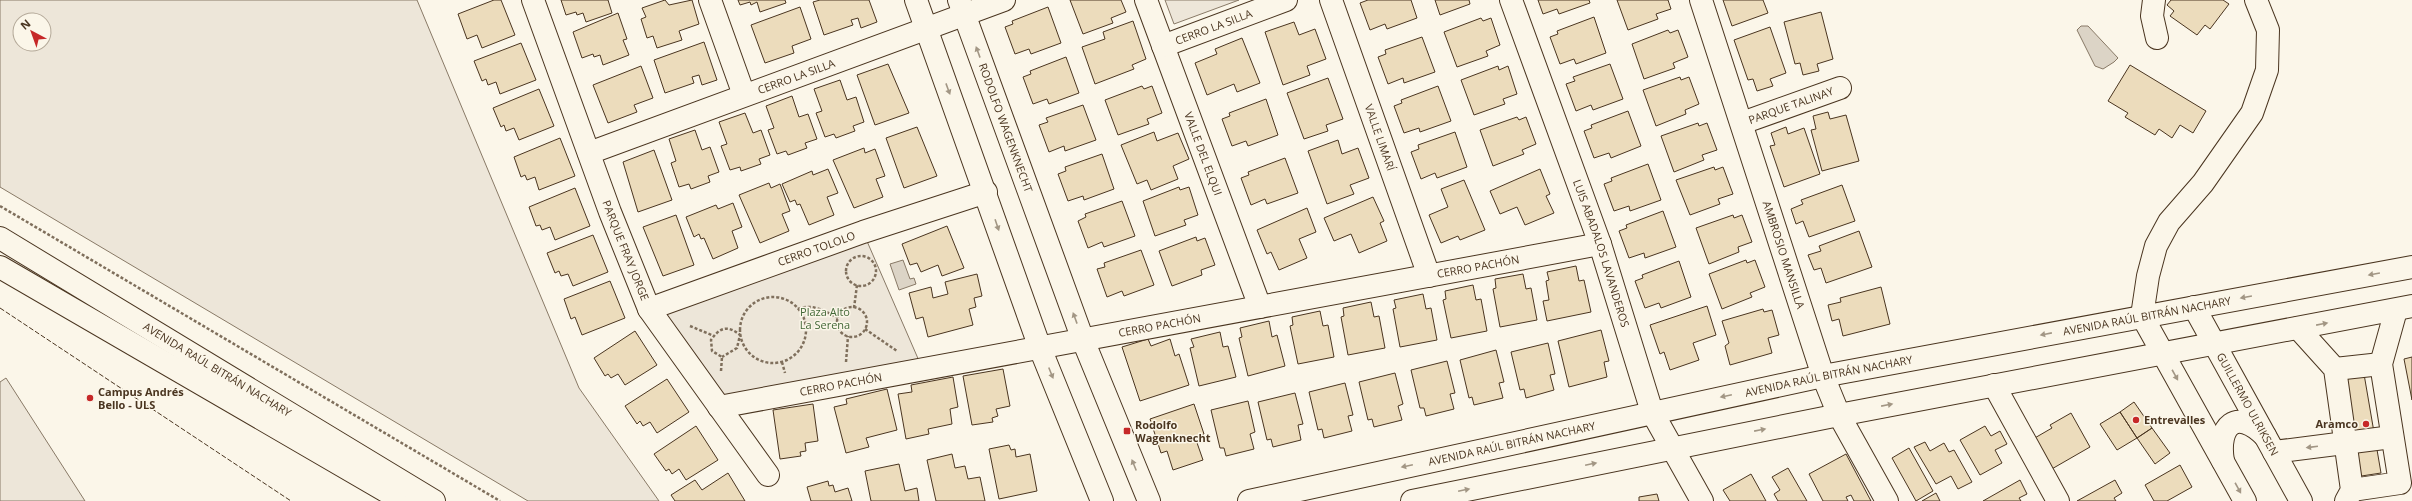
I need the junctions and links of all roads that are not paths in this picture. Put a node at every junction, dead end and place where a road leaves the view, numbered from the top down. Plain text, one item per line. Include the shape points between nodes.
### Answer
1 (533, 0) edge
2 (710, 0) edge
3 (916, 0) edge
4 (1004, 0) edge
5 (1146, 0) edge
6 (1286, 0) edge
7 (1331, 0) edge
8 (1511, 0) edge
9 (1701, 0) edge
10 (2154, 0) edge
11 (2256, 0) edge
12 (962, 8) edge
13 (926, 28) junction
14 (2157, 38) dead end
15 (1163, 46) junction
16 (1840, 88) dead end
17 (744, 95) junction
18 (1742, 123) junction
19 (589, 153) junction
20 (986, 192) junction
21 (0, 238) edge
22 (1600, 244) junction
23 (0, 267) edge
24 (2412, 267) edge
25 (1429, 276) junction
26 (1260, 307) junction
27 (2194, 307) junction
28 (2404, 308) edge
29 (649, 309) junction
30 (2142, 316) junction
31 (2298, 328) junction
32 (1083, 340) junction
33 (2215, 344) junction
34 (1040, 348) junction
35 (2162, 353) junction
36 (2381, 364) junction
37 (2334, 369) junction
38 (1823, 376) junction
39 (1994, 385) junction
40 (719, 407) junction
41 (1652, 412) junction
42 (1839, 415) junction
43 (2392, 438) junction
44 (2344, 443) junction
45 (2270, 444) junction
46 (1672, 447) junction
47 (2223, 461) junction
48 (768, 475) dead end
49 (2349, 495) edge
50 (403, 501) edge
51 (434, 501) edge
52 (1102, 501) edge
53 (1148, 501) edge
54 (1249, 501) edge
55 (1412, 501) edge
56 (1702, 501) edge
57 (1887, 501) edge
58 (2058, 501) edge
59 (2245, 501) edge
60 (2301, 501) edge

1 - 19 street, PARQUE FRAY JORGE
2 - 17 street
3 - 13 street
4 - 12 street, CERRO LA SILLA
5 - 15 street, VALLE DEL ELQUI
6 - 15 street, CERRO LA SILLA
7 - 25 street, VALLE LIMARÍ
8 - 22 street, LUIS ABADALOS LAVANDEROS
9 - 18 street, AMBROSIO MANSILLA
10 - 14 street via 2152,16
11 - 30 street via 2268,30 2267,70 2252,113 2203,183 2169,222 2154,254
12 - 13 street, CERRO LA SILLA
32 -> 12 street, RODOLFO WAGENKNECHT
13 - 17 street, CERRO LA SILLA
13 -> 20 street
15 - 26 street, VALLE DEL ELQUI
16 - 18 street, PARQUE TALINAY
17 - 19 street, CERRO LA SILLA
18 - 38 street, AMBROSIO MANSILLA
19 - 29 street, PARQUE FRAY JORGE
20 - 29 street, CERRO TOLOLO via 863,232
20 -> 34 street
21 - 51 street, AVENIDA RAÚL BITRÁN NACHARY
22 - 25 street, CERRO PACHÓN
22 - 41 street, LUIS ABADALOS LAVANDEROS
23 - 50 street
24 -> 27 street, AVENIDA RAÚL BITRÁN NACHARY
25 - 26 street, CERRO PACHÓN
26 - 32 street, CERRO PACHÓN
27 - 30 street, AVENIDA RAÚL BITRÁN NACHARY
27 - 33 street, GUILLERMO ULRIKSEN
31 -> 28 street
28 - 36 street
29 - 40 street, PARQUE FRAY JORGE
30 - 35 street
30 -> 38 street, AVENIDA RAÚL BITRÁN NACHARY
31 - 33 street
31 - 37 street
32 - 34 street, CERRO PACHÓN
53 -> 32 street, RODOLFO WAGENKNECHT
33 - 35 street
33 - 45 street, GUILLERMO ULRIKSEN
34 - 40 street, CERRO PACHÓN
34 -> 52 street
35 - 39 street
35 -> 47 street
36 - 37 street
36 - 43 street
37 - 44 street
38 -> 41 street, AVENIDA RAÚL BITRÁN NACHARY
38 - 42 street, AMBROSIO MANSILLA
42 -> 39 street
39 - 58 street
40 - 48 street, PARQUE FRAY JORGE
41 - 46 street, LUIS ABADALOS LAVANDEROS
41 -> 54 street, AVENIDA RAÚL BITRÁN NACHARY
46 -> 42 street
42 - 57 street, AMBROSIO MANSILLA
43 - 44 street
43 - 49 street via 2400,484
44 -> 45 street
44 - 49 street
45 - 47 street via 2254,426 2235,422 2226,427 2222,436
45 - 60 street, GUILLERMO ULRIKSEN
55 -> 46 street
46 - 56 street, LUIS ABADALOS LAVANDEROS
47 -> 59 street

